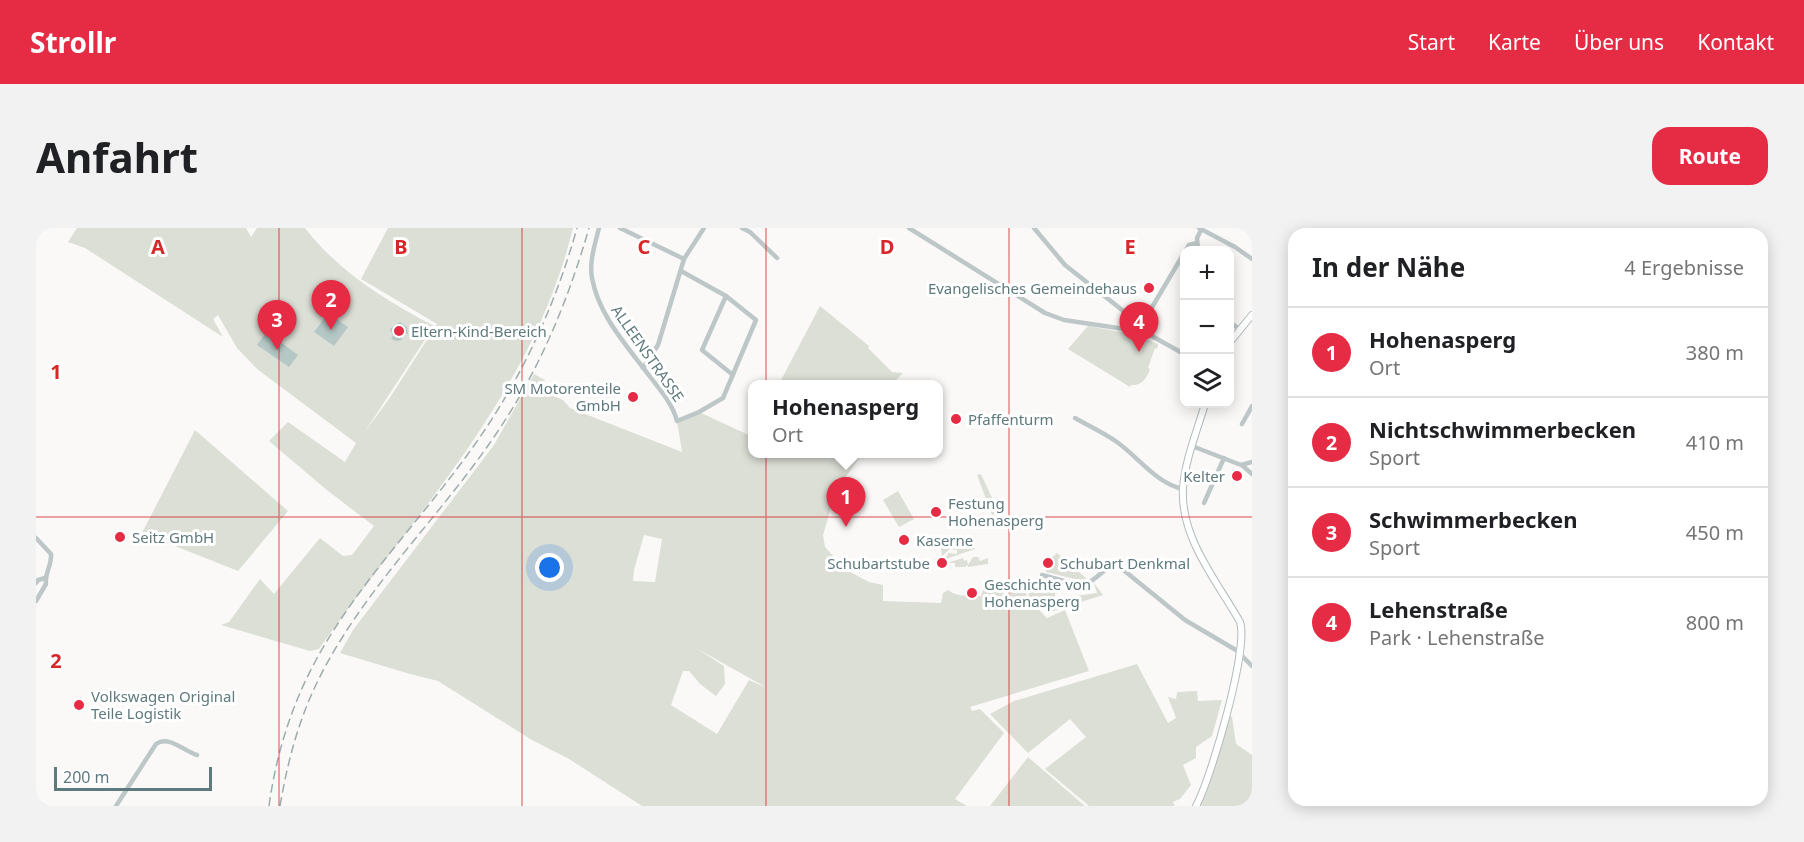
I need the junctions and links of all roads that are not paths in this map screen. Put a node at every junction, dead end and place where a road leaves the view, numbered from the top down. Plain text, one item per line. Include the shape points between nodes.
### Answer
1 (599, 228) edge
2 (620, 228) edge
3 (704, 228) edge
4 (742, 228) edge
5 (909, 228) edge
6 (1034, 228) edge
7 (1200, 228) edge
8 (751, 230) edge
9 (1197, 243) junction
10 (1188, 246) edge
11 (1197, 246) edge
12 (777, 258) dead end
13 (684, 259) junction
14 (1252, 259) edge
15 (1180, 260) edge
16 (681, 271) junction
17 (726, 296) junction
18 (1252, 315) edge
19 (1234, 325) edge
20 (1239, 329) junction
21 (1136, 330) junction
22 (1234, 336) edge
23 (1180, 351) edge
24 (643, 368) junction
25 (733, 375) junction
26 (1252, 406) edge
27 (1204, 408) edge
28 (1075, 418) dead end
29 (1242, 424) dead end
30 (1192, 446) junction
31 (1224, 458) junction
32 (1252, 462) edge
33 (1243, 466) junction
34 (1252, 474) edge
35 (1183, 489) junction
36 (1204, 503) dead end
37 (36, 538) edge
38 (1042, 575) dead end
39 (45, 578) junction
40 (36, 583) edge
41 (36, 601) edge
42 (1240, 653) junction
43 (1252, 666) edge
44 (197, 755) dead end
45 (116, 806) edge
46 (1196, 806) edge

1 - 24 street, ALLEENSTRASSE via 592,278 608,320
2 - 13 street
3 - 13 street
4 - 8 street
5 - 21 street via 1045,314
6 - 21 street via 1071,270 1131,317
7 - 9 street
7 - 14 street
8 - 12 street
9 - 10 street
9 - 11 street
13 - 16 street
15 - 21 street
16 - 17 street
16 - 24 street via 658,345
17 - 25 street via 756,320
17 - 25 street via 702,350
18 - 20 main road
19 - 20 street
20 - 22 main road
21 - 23 street
24 - 25 street, ALLEENSTRASSE via 677,421 721,400
26 - 29 street
27 - 30 main road
28 - 35 street via 1116,442 1162,480
30 - 31 street
30 - 35 main road
31 - 33 street
31 - 36 street
32 - 33 street
33 - 34 street
35 - 42 main road via 1189,533 1240,622
37 - 39 street via 51,554 52,563
38 - 42 street via 1082,584 1116,564 1185,620
39 - 40 street
39 - 41 street via 46,584
42 - 43 street
42 - 46 main road via 1219,741
44 - 45 street via 168,741 156,744

